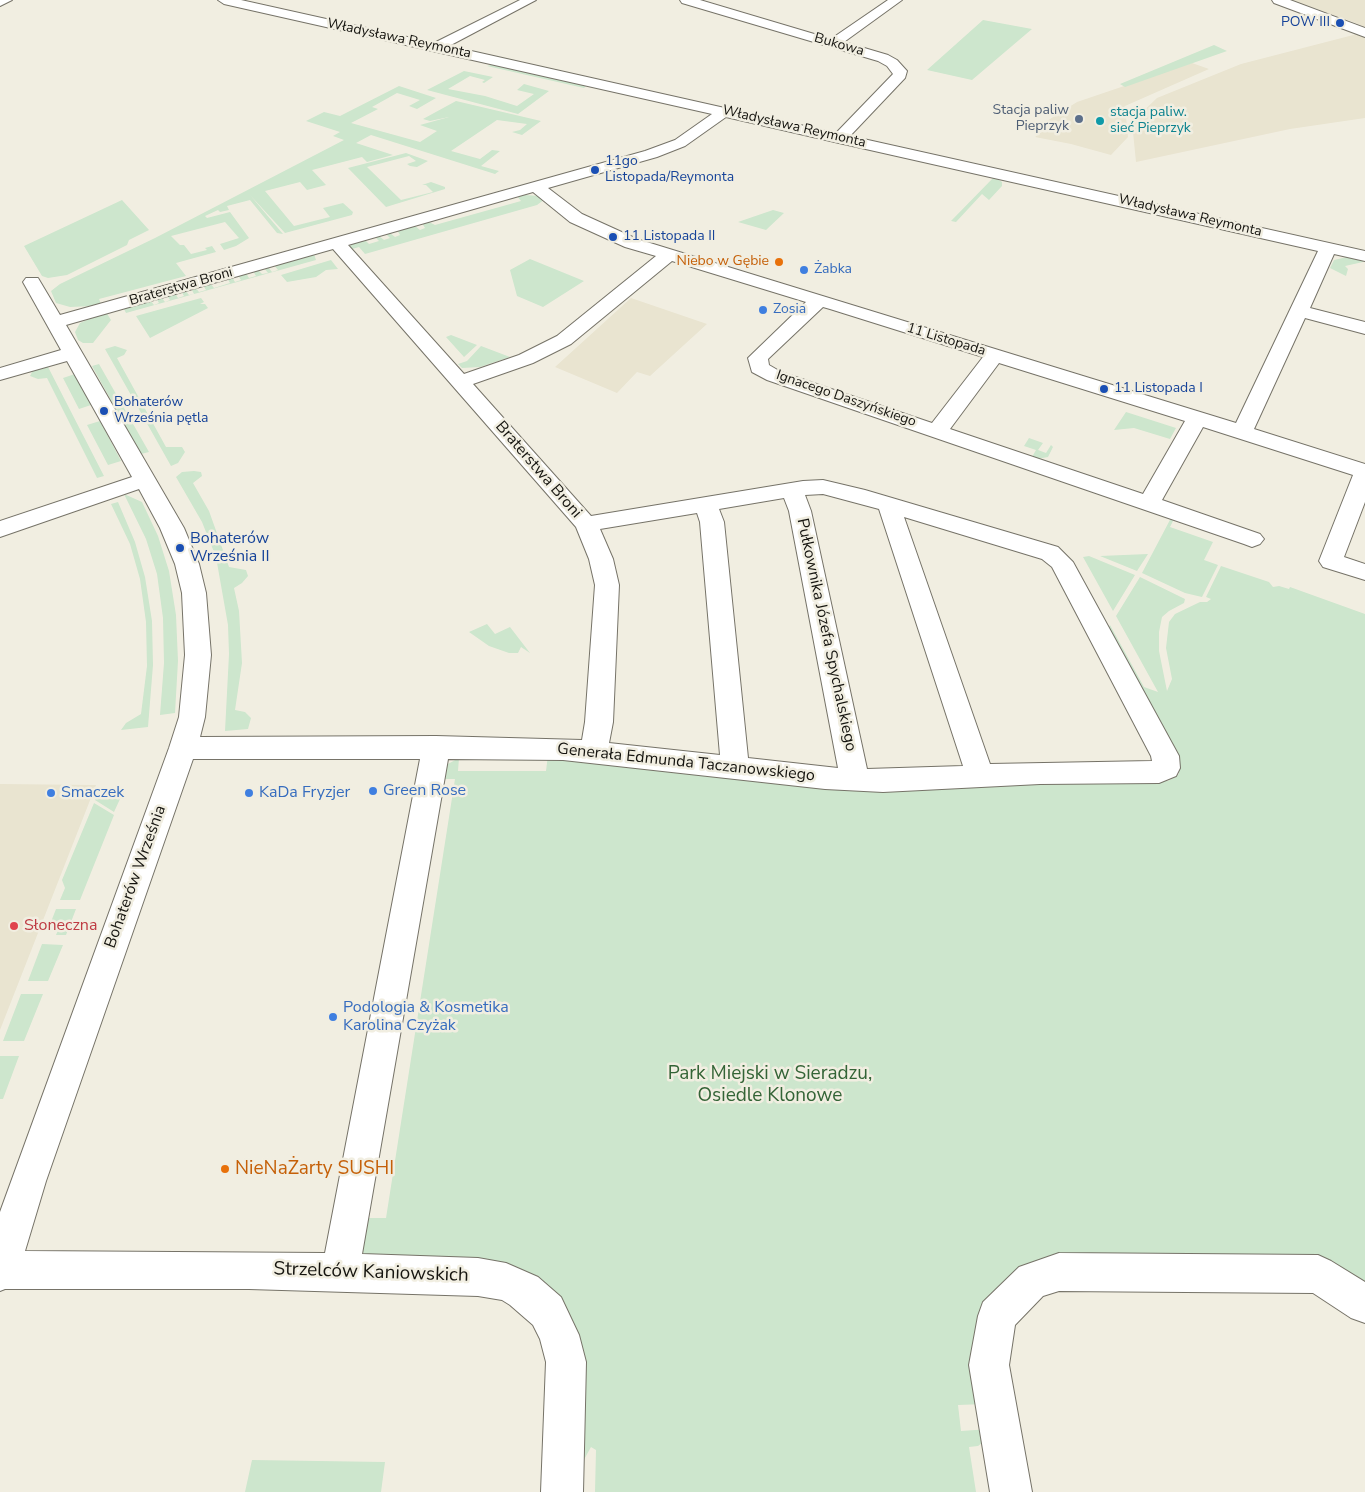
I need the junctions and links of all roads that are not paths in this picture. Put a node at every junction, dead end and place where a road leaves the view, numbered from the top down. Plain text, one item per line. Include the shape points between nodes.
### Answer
1 (6, 0) edge
2 (224, 0) edge
3 (530, 0) edge
4 (686, 0) edge
5 (896, 0) edge
6 (1278, 0) edge
7 (0, 2) edge
8 (1365, 32) edge
9 (834, 43) junction
10 (438, 48) junction
11 (724, 112) junction
12 (839, 138) junction
13 (537, 187) junction
14 (337, 243) junction
15 (1329, 247) junction
16 (668, 255) junction
17 (1365, 256) edge
18 (32, 282) dead end
19 (819, 300) junction
20 (1300, 311) junction
21 (54, 322) junction
22 (1365, 328) edge
23 (72, 353) junction
24 (995, 355) junction
25 (0, 374) edge
26 (460, 382) junction
27 (1197, 419) junction
28 (937, 431) junction
29 (1242, 433) junction
30 (1365, 472) edge
31 (144, 480) junction
32 (792, 491) junction
33 (1149, 504) junction
34 (889, 505) junction
35 (706, 506) junction
36 (586, 524) junction
37 (0, 529) edge
38 (1252, 539) dead end
39 (1365, 572) edge
40 (183, 748) junction
41 (436, 748) junction
42 (594, 751) junction
43 (735, 768) junction
44 (980, 776) junction
45 (855, 780) junction
46 (0, 1270) edge
47 (340, 1273) junction
48 (1365, 1304) edge
49 (562, 1492) edge
50 (1011, 1492) edge

1 - 7 street
2 - 10 street, Władysława Reymonta
3 - 10 street
4 - 9 street, Bukowa
5 - 9 street
6 - 8 street
9 - 12 street, Bukowa via 883,58 900,71
10 - 11 street, Władysława Reymonta
11 - 12 street, Władysława Reymonta
11 - 13 street, Braterstwa Broni via 691,136 664,150
12 - 15 street, Władysława Reymonta
13 - 14 street, Braterstwa Broni
13 - 16 street, 11 Listopada via 592,227
14 - 21 street, Braterstwa Broni
14 - 26 street, Braterstwa Broni
15 - 17 street, Władysława Reymonta
15 - 20 street
16 - 19 street, 11 Listopada
16 - 26 street via 564,340 526,359
18 - 21 street, Bohaterów Września
19 - 24 street, 11 Listopada
19 - 28 street, Ignacego Daszyńskiego via 758,358 759,368 774,376
20 - 22 street
20 - 29 street
21 - 23 street, Bohaterów Września
23 - 25 street
23 - 31 street, Bohaterów Września
24 - 27 street, 11 Listopada
24 - 28 street, Ignacego Daszyńskiego
26 - 36 street, Braterstwa Broni
27 - 29 street, 11 Listopada
27 - 33 street
28 - 33 street, Ignacego Daszyńskiego
29 - 30 street, 11 Listopada
30 - 39 street via 1331,561
31 - 37 street
31 - 40 street, Bohaterów Września via 172,528 187,564 194,593 198,623 196,680 192,717
32 - 34 street via 835,488
32 - 35 street
32 - 45 street, Pułkownika Józefa Spychalskiego via 800,512
33 - 38 street, Ignacego Daszyńskiego
34 - 44 street
34 - 44 street, Generała Edmunda Taczanowskiego via 1044,551 1058,559 1165,756 1166,768 1159,772
35 - 36 street
35 - 43 street via 712,522
36 - 42 street, Braterstwa Broni via 601,559 607,585 599,722
40 - 41 street, Generała Edmunda Taczanowskiego
40 - 46 street, Bohaterów Września via 28,1181
41 - 42 street, Generała Edmunda Taczanowskiego
41 - 47 street
42 - 43 street, Generała Edmunda Taczanowskiego
43 - 45 street, Generała Edmunda Taczanowskiego
44 - 45 street, Generała Edmunda Taczanowskiego
46 - 47 street, Strzelców Kaniowskich
47 - 49 street, Strzelców Kaniowskich via 478,1277 506,1282 524,1291 547,1311 559,1335 566,1362
48 - 50 street via 1318,1274 1059,1272 1032,1280 997,1316 989,1365

